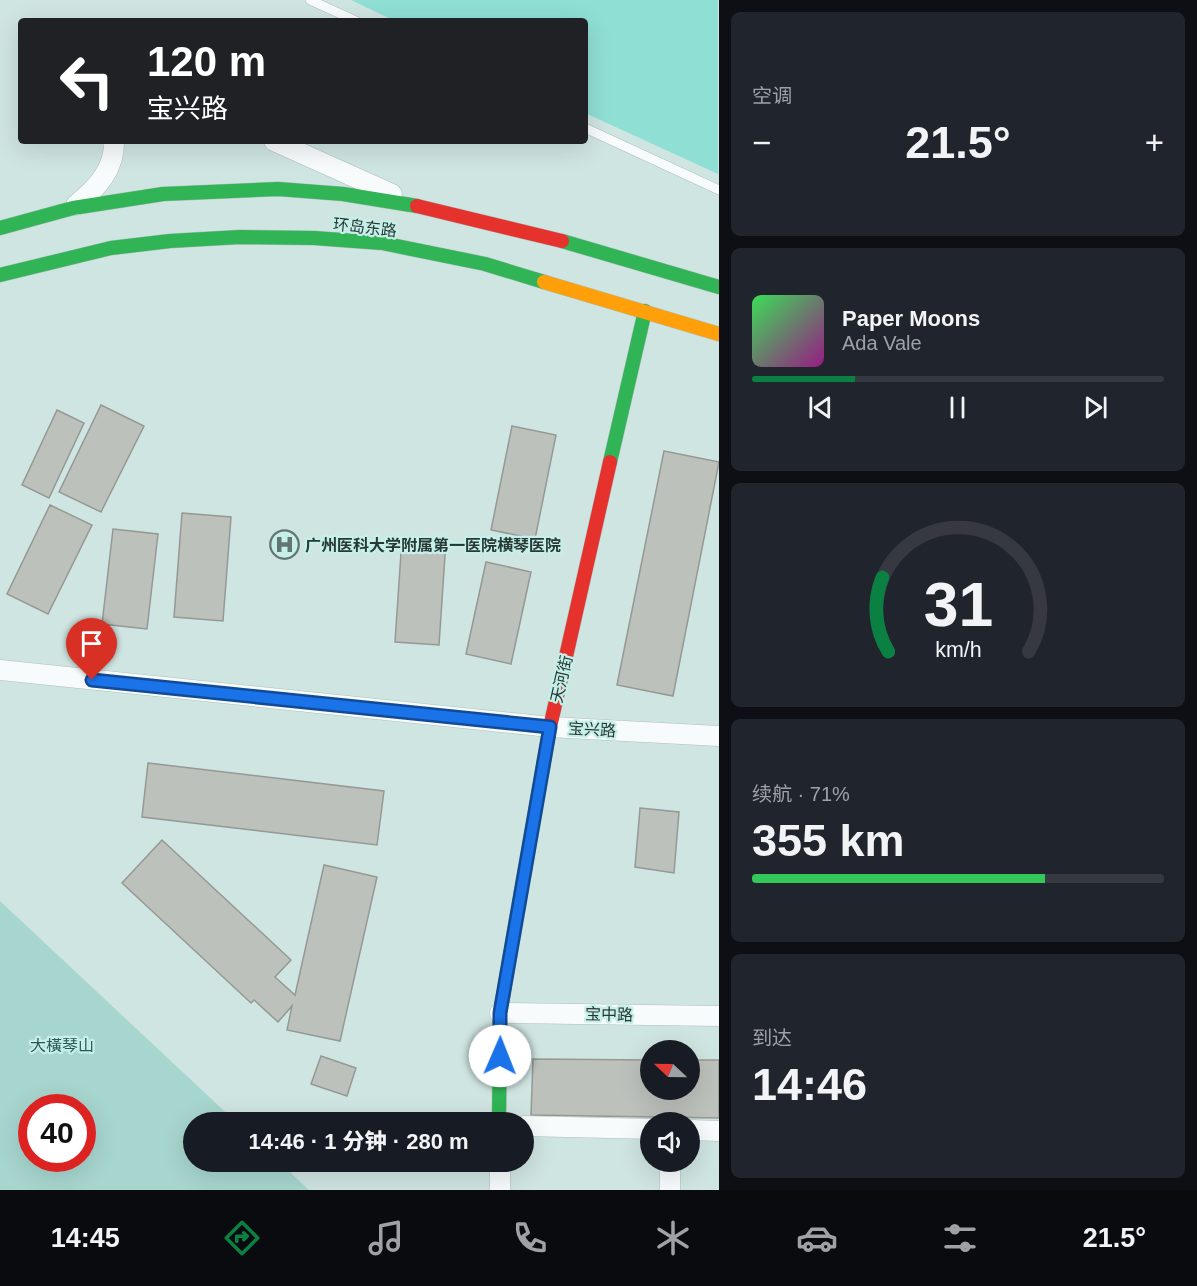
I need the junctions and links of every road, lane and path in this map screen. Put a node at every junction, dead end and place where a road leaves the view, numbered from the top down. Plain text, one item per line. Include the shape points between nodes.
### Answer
1 (310, 0) edge
2 (349, 18) edge
3 (588, 129) edge
4 (114, 144) edge
5 (281, 144) edge
6 (718, 190) edge
7 (422, 207) junction
8 (73, 208) junction
9 (0, 228) edge
10 (0, 275) edge
11 (718, 287) edge
12 (645, 311) junction
13 (718, 334) edge
14 (0, 670) edge
15 (550, 727) junction
16 (718, 736) edge
17 (500, 1013) junction
18 (718, 1016) edge
19 (499, 1112) edge
20 (534, 1126) edge
21 (640, 1129) edge
22 (700, 1130) edge
23 (718, 1131) edge
24 (500, 1172) edge
25 (670, 1172) edge
26 (500, 1190) edge
27 (670, 1190) edge

1 - 2 lane
3 - 6 lane
4 - 8 street via 110,168 94,191
5 - 7 street
7 - 8 main road, 环岛东路 via 343,194 278,189 163,194
7 - 11 main road, 环岛东路 via 538,234
8 - 9 main road, 环岛东路
10 - 12 main road, 环岛东路 via 111,248 170,241 315,238 382,243 440,254
12 - 13 main road, 环岛东路
12 - 15 main road, 天河街
14 - 15 street, 宝兴路
15 - 16 street, 宝兴路
15 - 17 main road, 天河街
17 - 18 street, 宝中路
17 - 19 main road, 天河街
20 - 21 street
22 - 23 street
24 - 26 street
25 - 27 street

